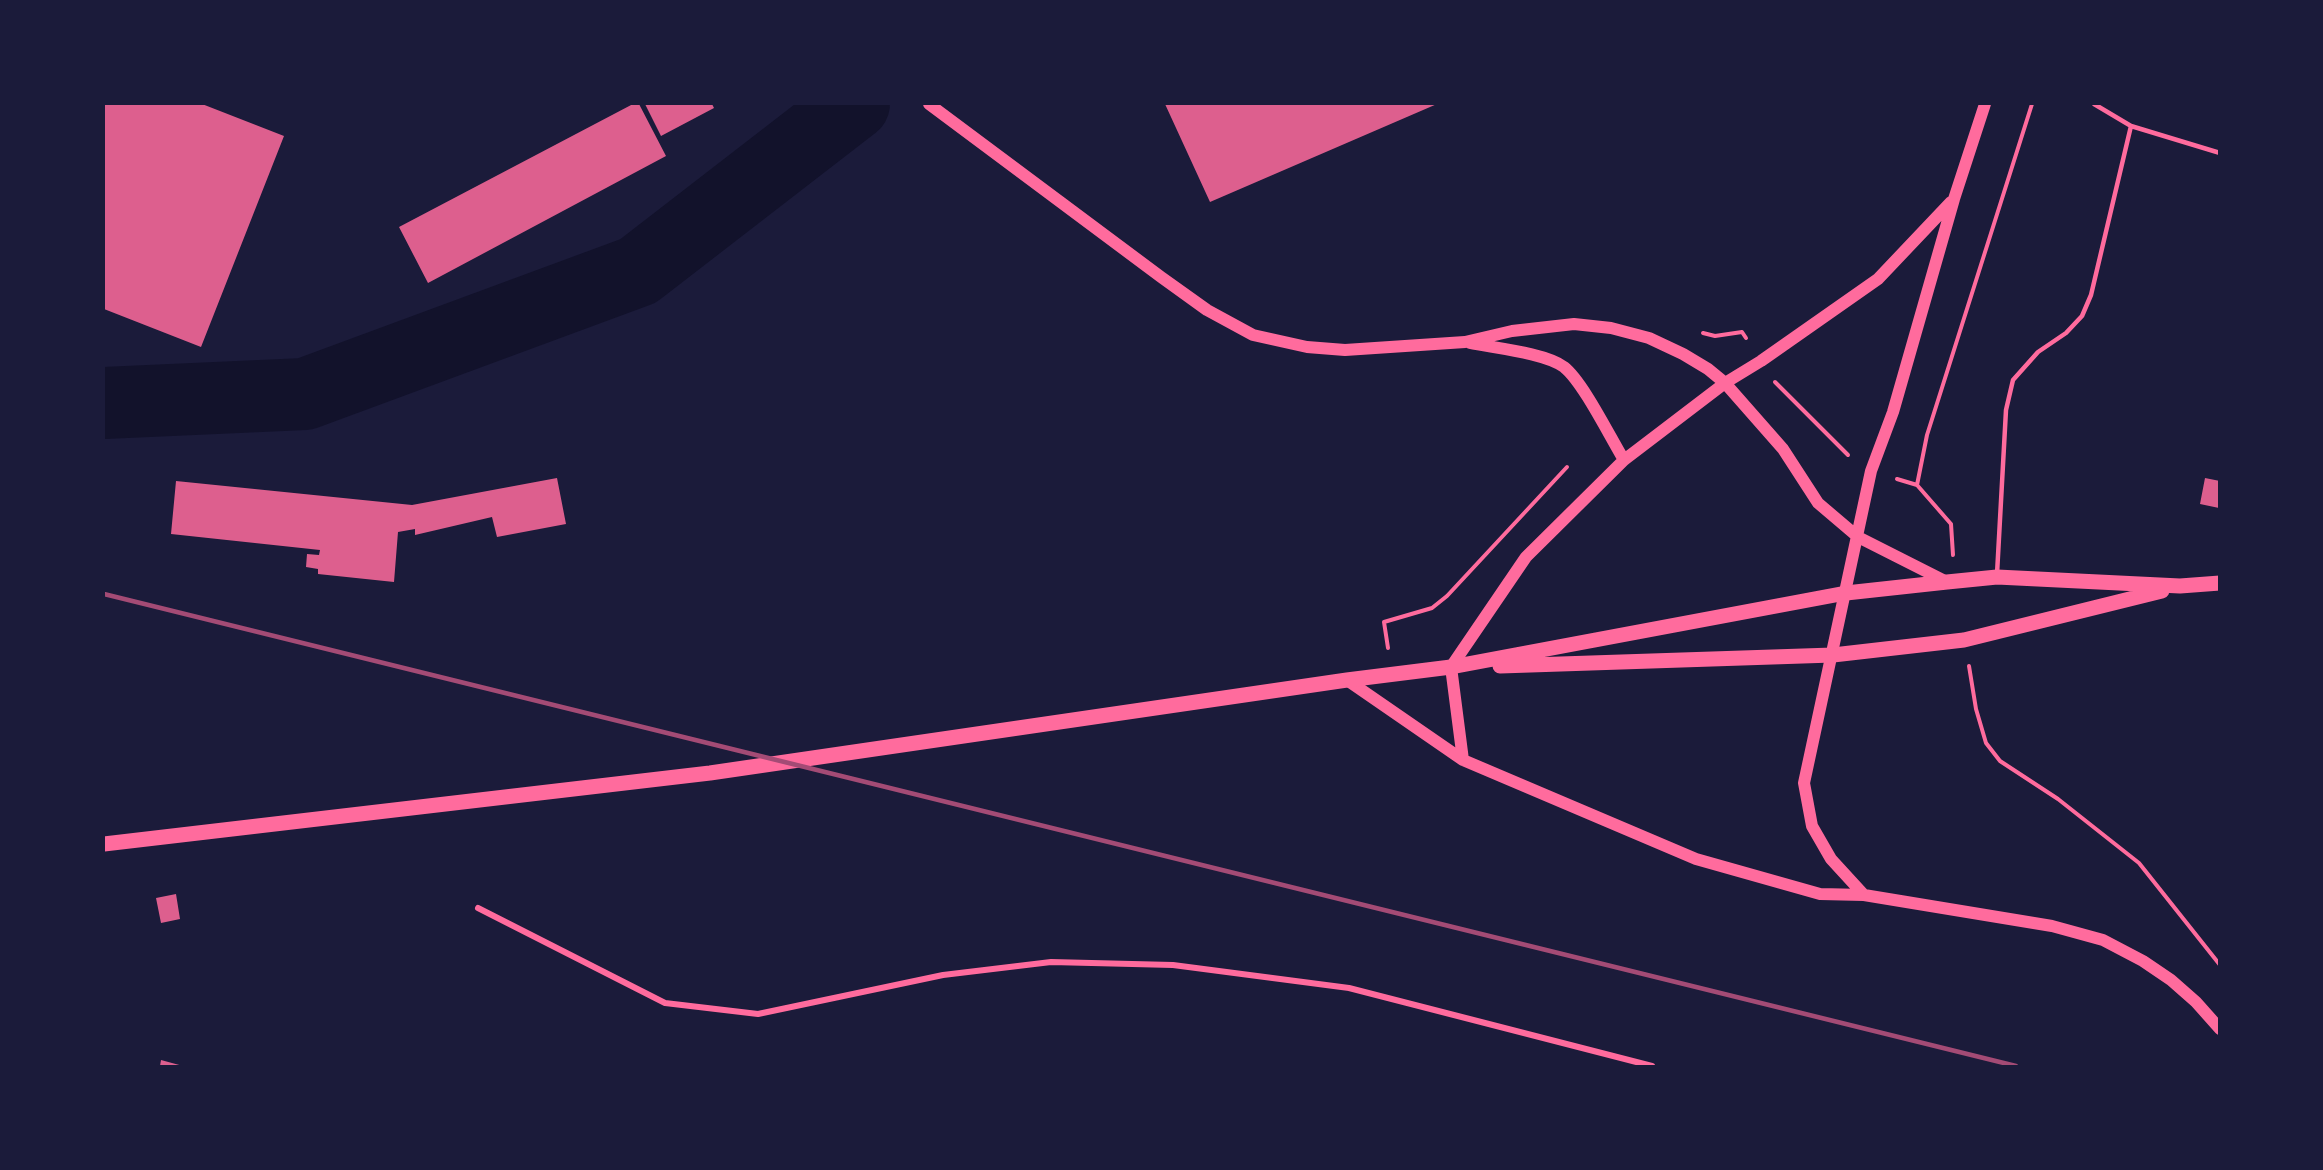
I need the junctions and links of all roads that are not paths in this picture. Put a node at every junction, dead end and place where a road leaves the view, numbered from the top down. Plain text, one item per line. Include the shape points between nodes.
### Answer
1 (929, 104) edge
2 (1984, 104) edge
3 (2094, 104) edge
4 (2131, 126) junction
5 (2220, 153) edge
6 (1954, 199) junction
7 (1465, 342) junction
8 (1725, 384) junction
9 (1624, 460) junction
10 (1858, 537) junction
11 (1996, 577) junction
12 (1951, 581) junction
13 (2220, 583) edge
14 (2180, 586) junction
15 (1846, 593) junction
16 (1833, 655) junction
17 (1451, 667) junction
18 (1347, 680) junction
19 (1463, 760) junction
20 (104, 844) edge
21 (1864, 895) junction
22 (478, 908) dead end
23 (2220, 1029) edge
24 (1652, 1066) edge

1 - 7 main road via 1207,310 1253,335 1307,347 1345,350
2 - 6 main road
3 - 4 lane
4 - 5 lane
4 - 11 lane via 2091,295 2082,316 2066,333 2038,352 2013,380 2006,410
6 - 8 main road via 1878,279
6 - 10 main road via 1893,412 1871,471
7 - 8 main road via 1553,326 1611,328 1649,338 1683,354
7 - 9 main road via 1544,358 1563,366 1578,382
8 - 9 main road
8 - 10 main road via 1783,449 1818,503
9 - 17 main road via 1526,558
10 - 12 main road
10 - 15 main road
11 - 12 main road
11 - 14 main road
12 - 15 main road
13 - 14 main road
14 - 16 main road via 1964,640
15 - 16 main road
15 - 17 main road
16 - 17 main road
16 - 21 main road via 1804,783 1812,826 1831,859
17 - 18 main road
17 - 19 main road
18 - 19 main road
18 - 20 main road via 710,773
19 - 21 main road via 1696,859 1820,894
21 - 23 main road via 2052,927 2103,940 2171,980
22 - 24 street via 665,1003 758,1014 943,975 1040,963 1173,965 1349,988

